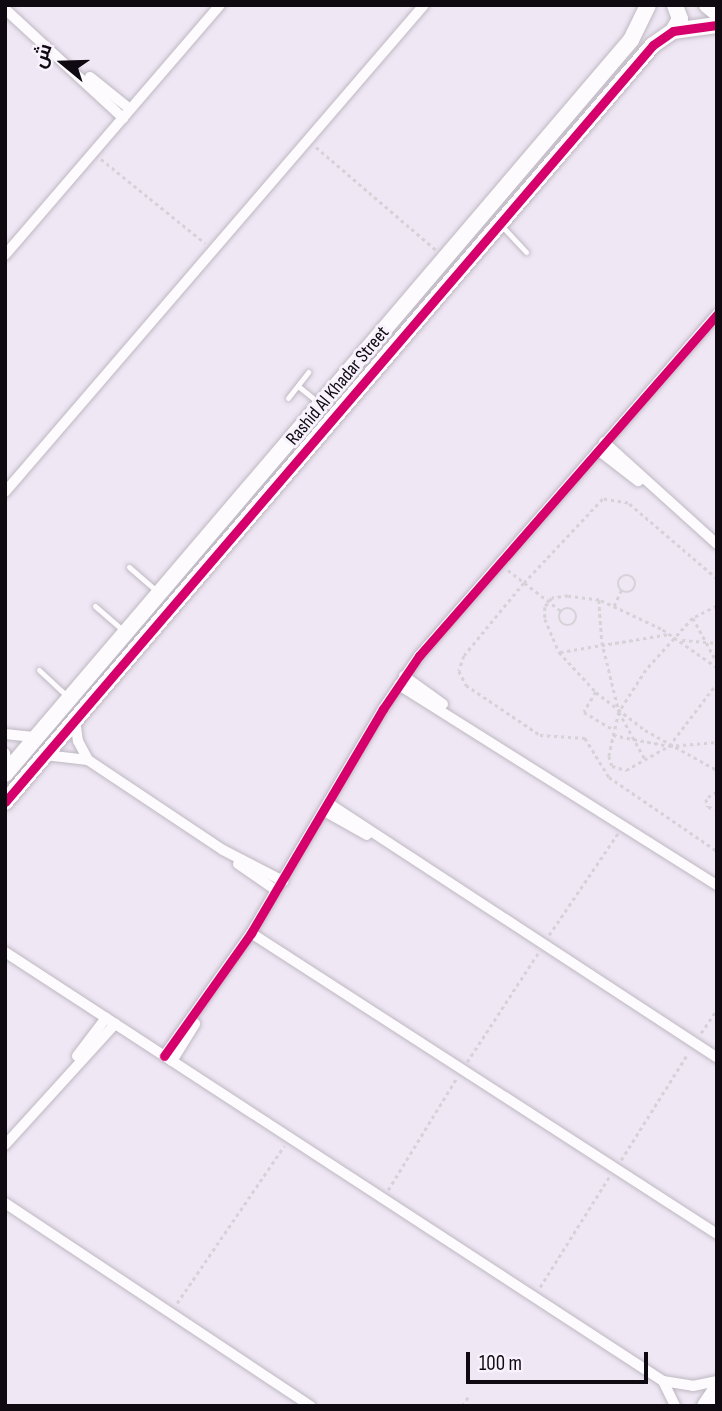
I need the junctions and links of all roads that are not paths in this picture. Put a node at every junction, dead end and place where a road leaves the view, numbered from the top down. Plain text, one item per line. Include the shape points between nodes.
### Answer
1 (220, 5) edge
2 (424, 5) edge
3 (648, 5) edge
4 (675, 5) edge
5 (707, 5) edge
6 (7, 13) edge
7 (717, 13) edge
8 (717, 25) edge
9 (673, 31) junction
10 (127, 113) junction
11 (499, 223) junction
12 (526, 252) dead end
13 (5, 255) edge
14 (717, 314) edge
15 (309, 372) dead end
16 (298, 386) junction
17 (288, 398) dead end
18 (322, 406) junction
19 (601, 446) junction
20 (5, 492) edge
21 (717, 544) edge
22 (129, 567) dead end
23 (160, 594) junction
24 (95, 606) dead end
25 (127, 633) junction
26 (39, 670) dead end
27 (402, 680) junction
28 (70, 698) junction
29 (75, 720) junction
30 (5, 734) edge
31 (36, 737) junction
32 (5, 753) edge
33 (45, 755) junction
34 (88, 760) junction
35 (7, 772) edge
36 (5, 802) edge
37 (326, 807) junction
38 (717, 885) edge
39 (280, 886) junction
40 (251, 933) junction
41 (5, 953) edge
42 (111, 1021) junction
43 (168, 1058) junction
44 (717, 1058) edge
45 (5, 1144) edge
46 (5, 1203) edge
47 (5, 1211) edge
48 (26, 1221) junction
49 (717, 1234) edge
50 (663, 1381) junction
51 (717, 1381) edge
52 (717, 1388) edge
53 (311, 1406) edge
54 (675, 1406) edge
55 (705, 1406) edge

1 - 10 street
2 - 20 street
3 - 18 street, Rashid Al Khadar Street via 631,40
4 - 9 street via 680,19
5 - 7 street
6 - 10 street
8 - 9 street
9 - 11 street, Rashid Al Khadar Street via 653,45
10 - 13 street
11 - 12 lane
11 - 29 street, Rashid Al Khadar Street
14 - 19 street
15 - 16 lane
16 - 17 lane
16 - 18 lane
18 - 23 street, Rashid Al Khadar Street
19 - 21 street
19 - 27 street
22 - 23 lane
23 - 25 street, Rashid Al Khadar Street
24 - 25 lane
25 - 28 street, Rashid Al Khadar Street
26 - 28 lane
27 - 37 street
27 - 38 street
28 - 31 street, Rashid Al Khadar Street
29 - 33 street, Rashid Al Khadar Street
29 - 34 street via 78,741
30 - 31 street
31 - 35 street, Rashid Al Khadar Street
32 - 35 street
33 - 34 street
33 - 36 street, Rashid Al Khadar Street
34 - 39 street
37 - 39 street
37 - 44 street
39 - 40 street
40 - 43 street
40 - 49 street
41 - 42 street
42 - 43 street
42 - 45 street
43 - 50 street
46 - 48 street
47 - 48 street
48 - 53 street
50 - 51 street via 693,1386
50 - 54 street
52 - 55 street

